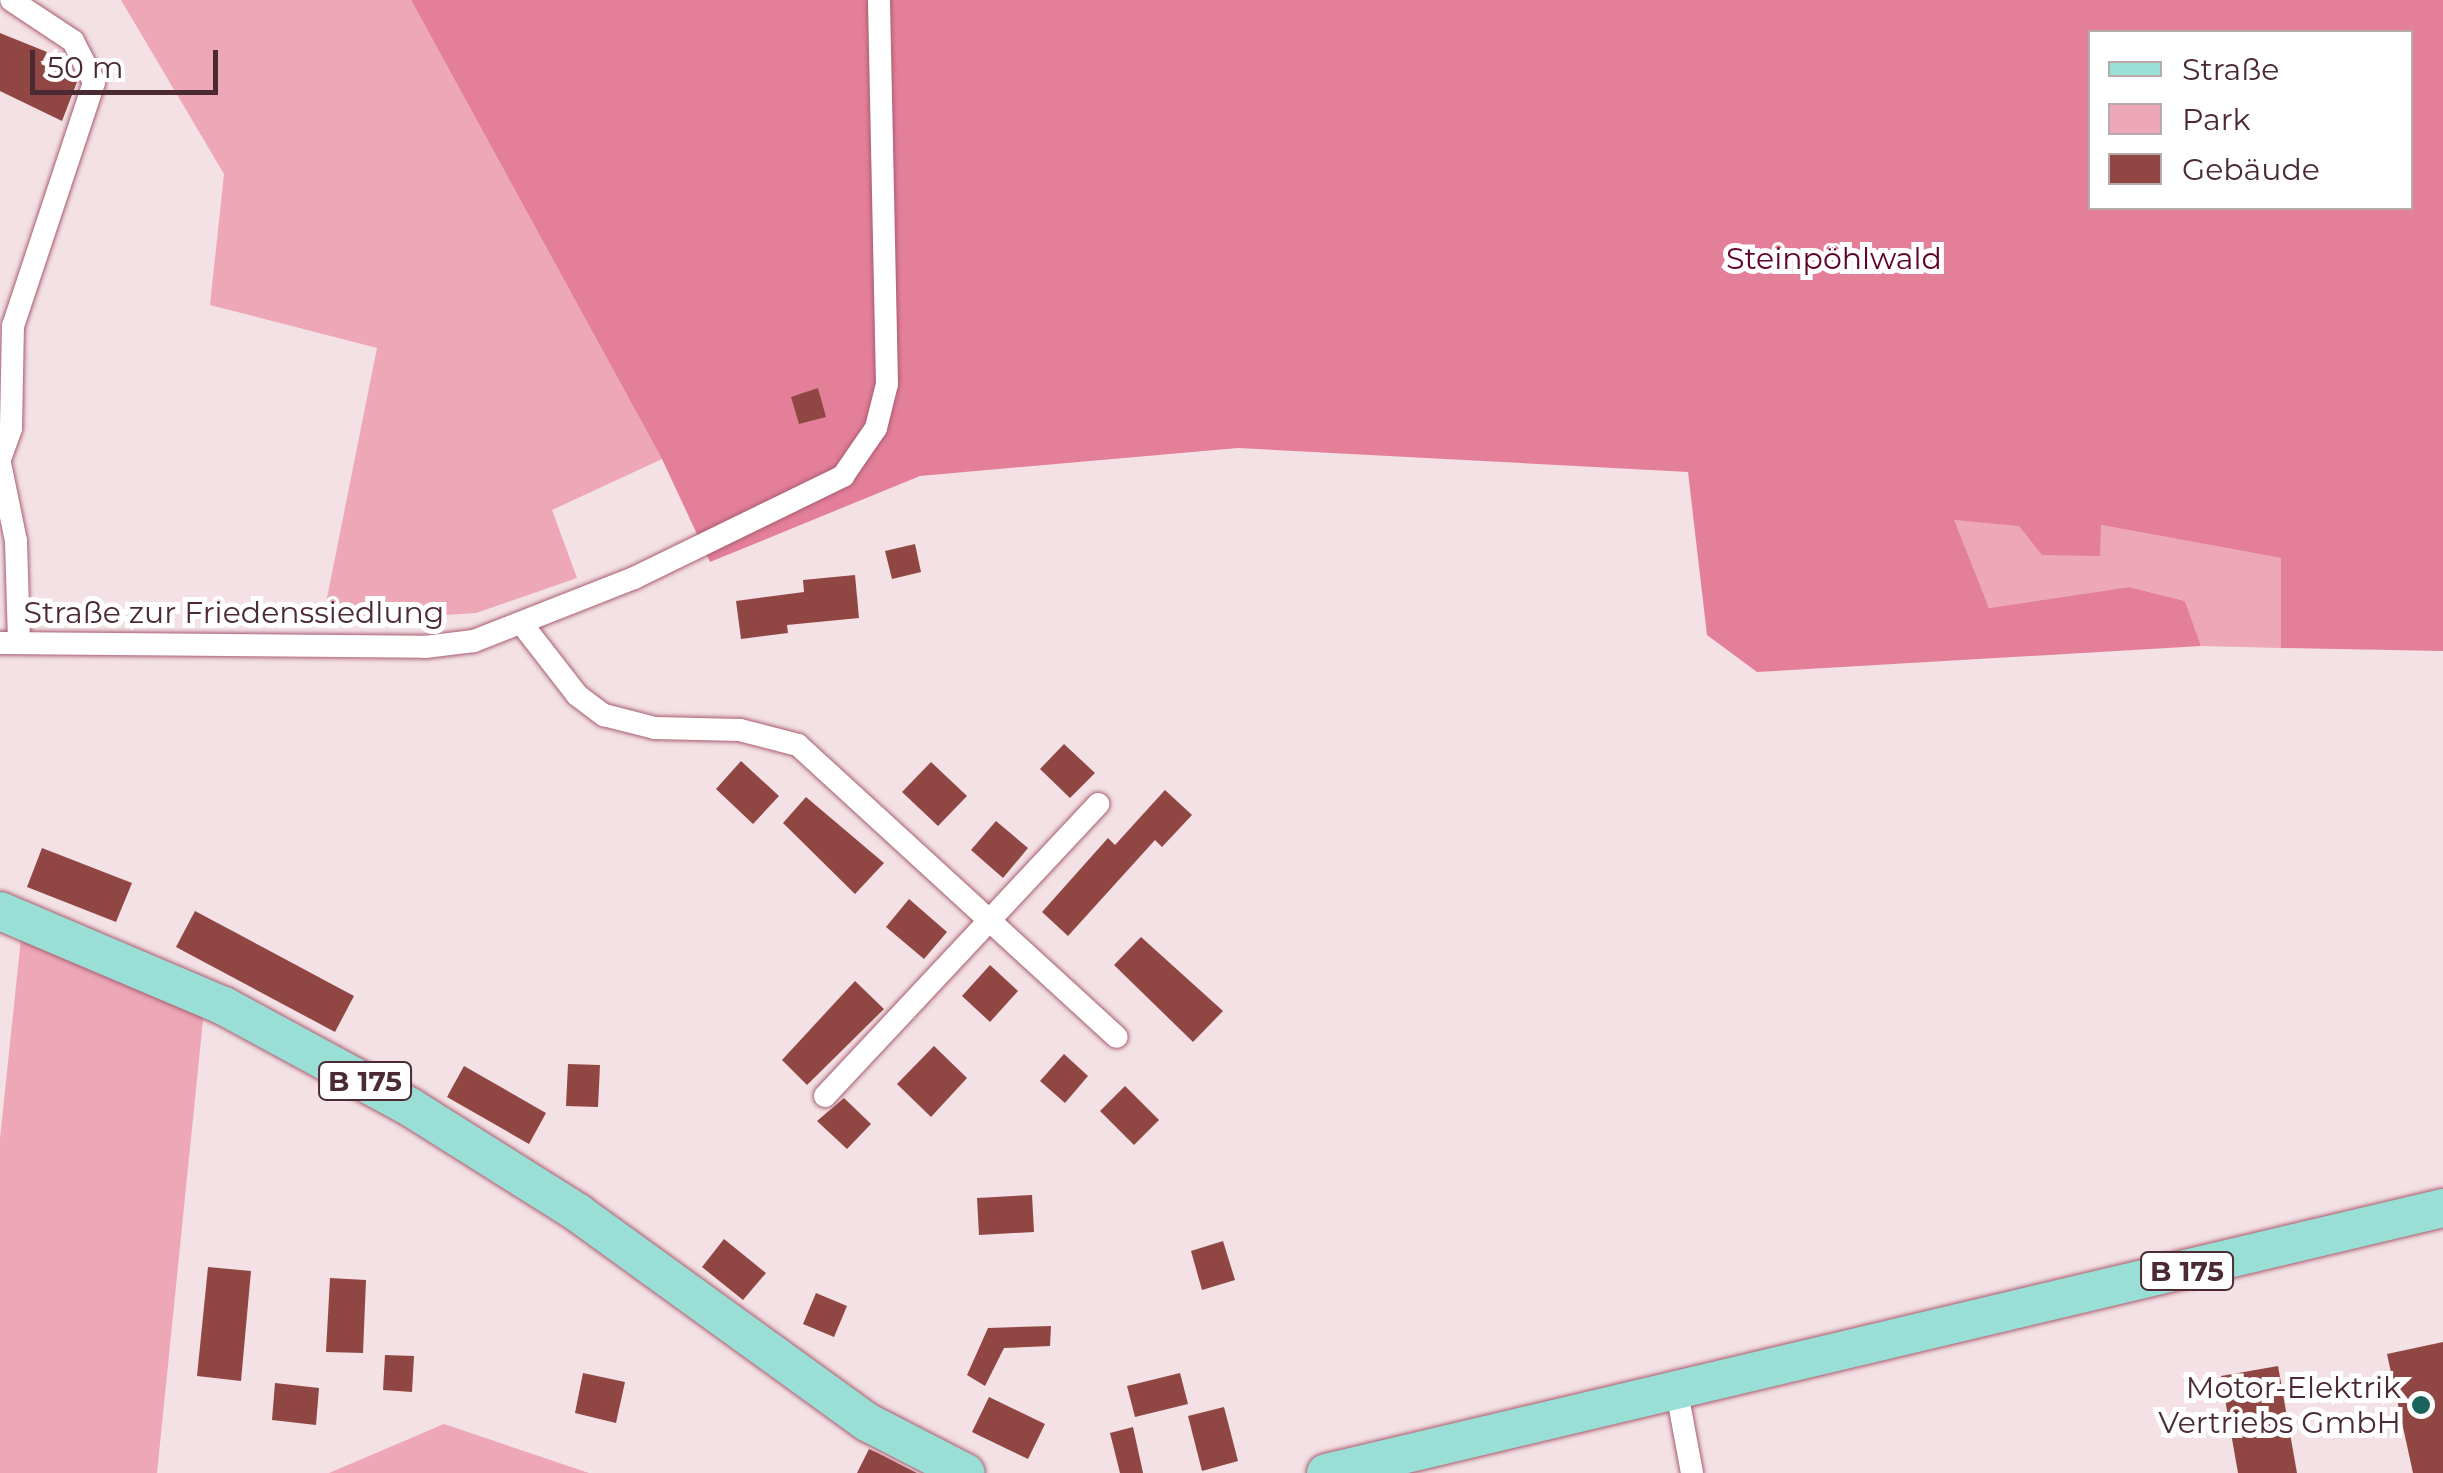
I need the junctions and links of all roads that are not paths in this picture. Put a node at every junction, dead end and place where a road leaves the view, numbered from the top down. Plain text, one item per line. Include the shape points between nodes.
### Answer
1 (11, 0) edge
2 (879, 0) edge
3 (0, 461) edge
4 (522, 624) junction
5 (9, 643) edge
6 (1098, 804) dead end
7 (0, 910) edge
8 (987, 922) junction
9 (1117, 1038) dead end
10 (825, 1096) dead end
11 (2443, 1208) edge
12 (1677, 1392) junction
13 (966, 1473) edge
14 (1326, 1473) edge
15 (1692, 1473) edge

1 - 3 street via 72,41 94,82 13,326 10,428
2 - 4 street, Straße zur Friedenssiedlung via 888,384 859,459 809,497
3 - 5 street via 16,542
4 - 5 street, Straße zur Friedenssiedlung via 474,641 425,646
4 - 8 street via 577,695 604,714 654,728 740,730 798,745
6 - 8 street
7 - 13 main road, B 175 via 224,1006 410,1107 578,1213 867,1422
8 - 9 street
8 - 10 street
11 - 12 main road, B 175
12 - 14 main road, B 175
12 - 15 street

